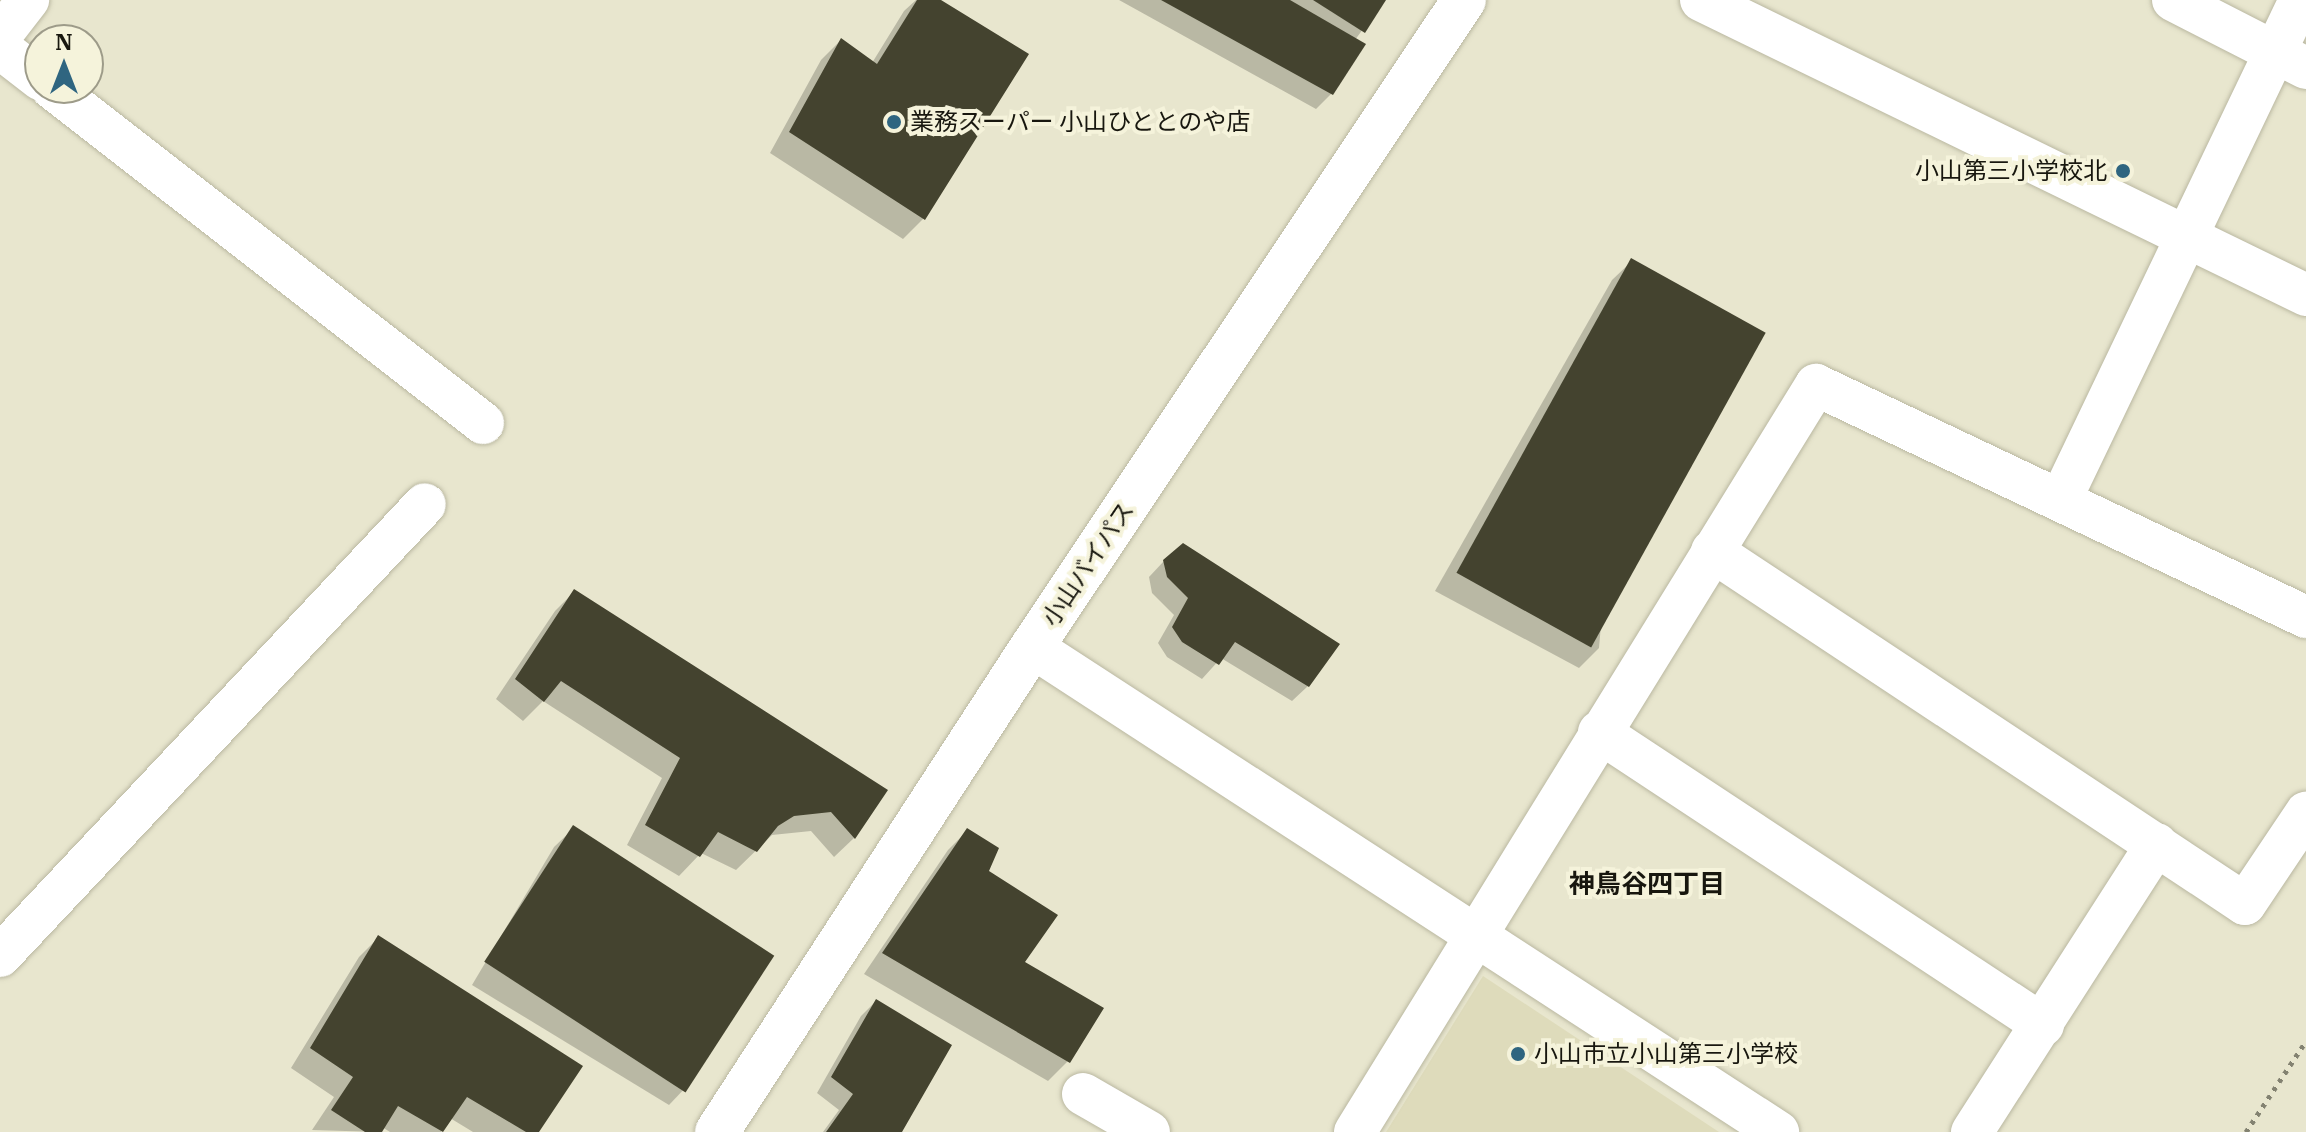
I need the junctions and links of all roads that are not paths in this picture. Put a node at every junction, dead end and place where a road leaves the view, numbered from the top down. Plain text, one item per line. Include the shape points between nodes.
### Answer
1 (28, 0) edge
2 (1464, 0) edge
3 (1701, 0) edge
4 (2173, 0) edge
5 (2300, 0) edge
6 (0, 36) edge
7 (0, 48) edge
8 (2290, 60) edge
9 (24, 67) edge
10 (73, 104) edge
11 (2185, 238) junction
12 (2306, 295) edge
13 (483, 423) dead end
14 (2061, 499) junction
15 (425, 504) dead end
16 (1712, 551) junction
17 (2306, 617) edge
18 (1032, 647) junction
19 (1599, 732) junction
20 (2306, 813) edge
21 (2157, 844) junction
22 (1474, 937) junction
23 (0, 956) edge
24 (2043, 1025) junction
25 (1083, 1094) dead end
26 (717, 1132) edge
27 (1149, 1132) edge
28 (1355, 1132) edge
29 (1778, 1132) edge
30 (1972, 1132) edge

1 - 6 street
2 - 18 highway, 小山バイパス
3 - 11 street
4 - 8 street
5 - 8 street
7 - 9 street
8 - 11 street
10 - 13 street
11 - 12 street
11 - 14 street
14 - 16 street via 1816,385
14 - 17 street
15 - 23 street
16 - 19 street
16 - 21 street
18 - 22 street
18 - 26 highway, 小山バイパス
19 - 22 street
19 - 24 street
20 - 21 street via 2245,904
21 - 24 street
22 - 28 street
22 - 29 street
24 - 30 street
25 - 27 street

